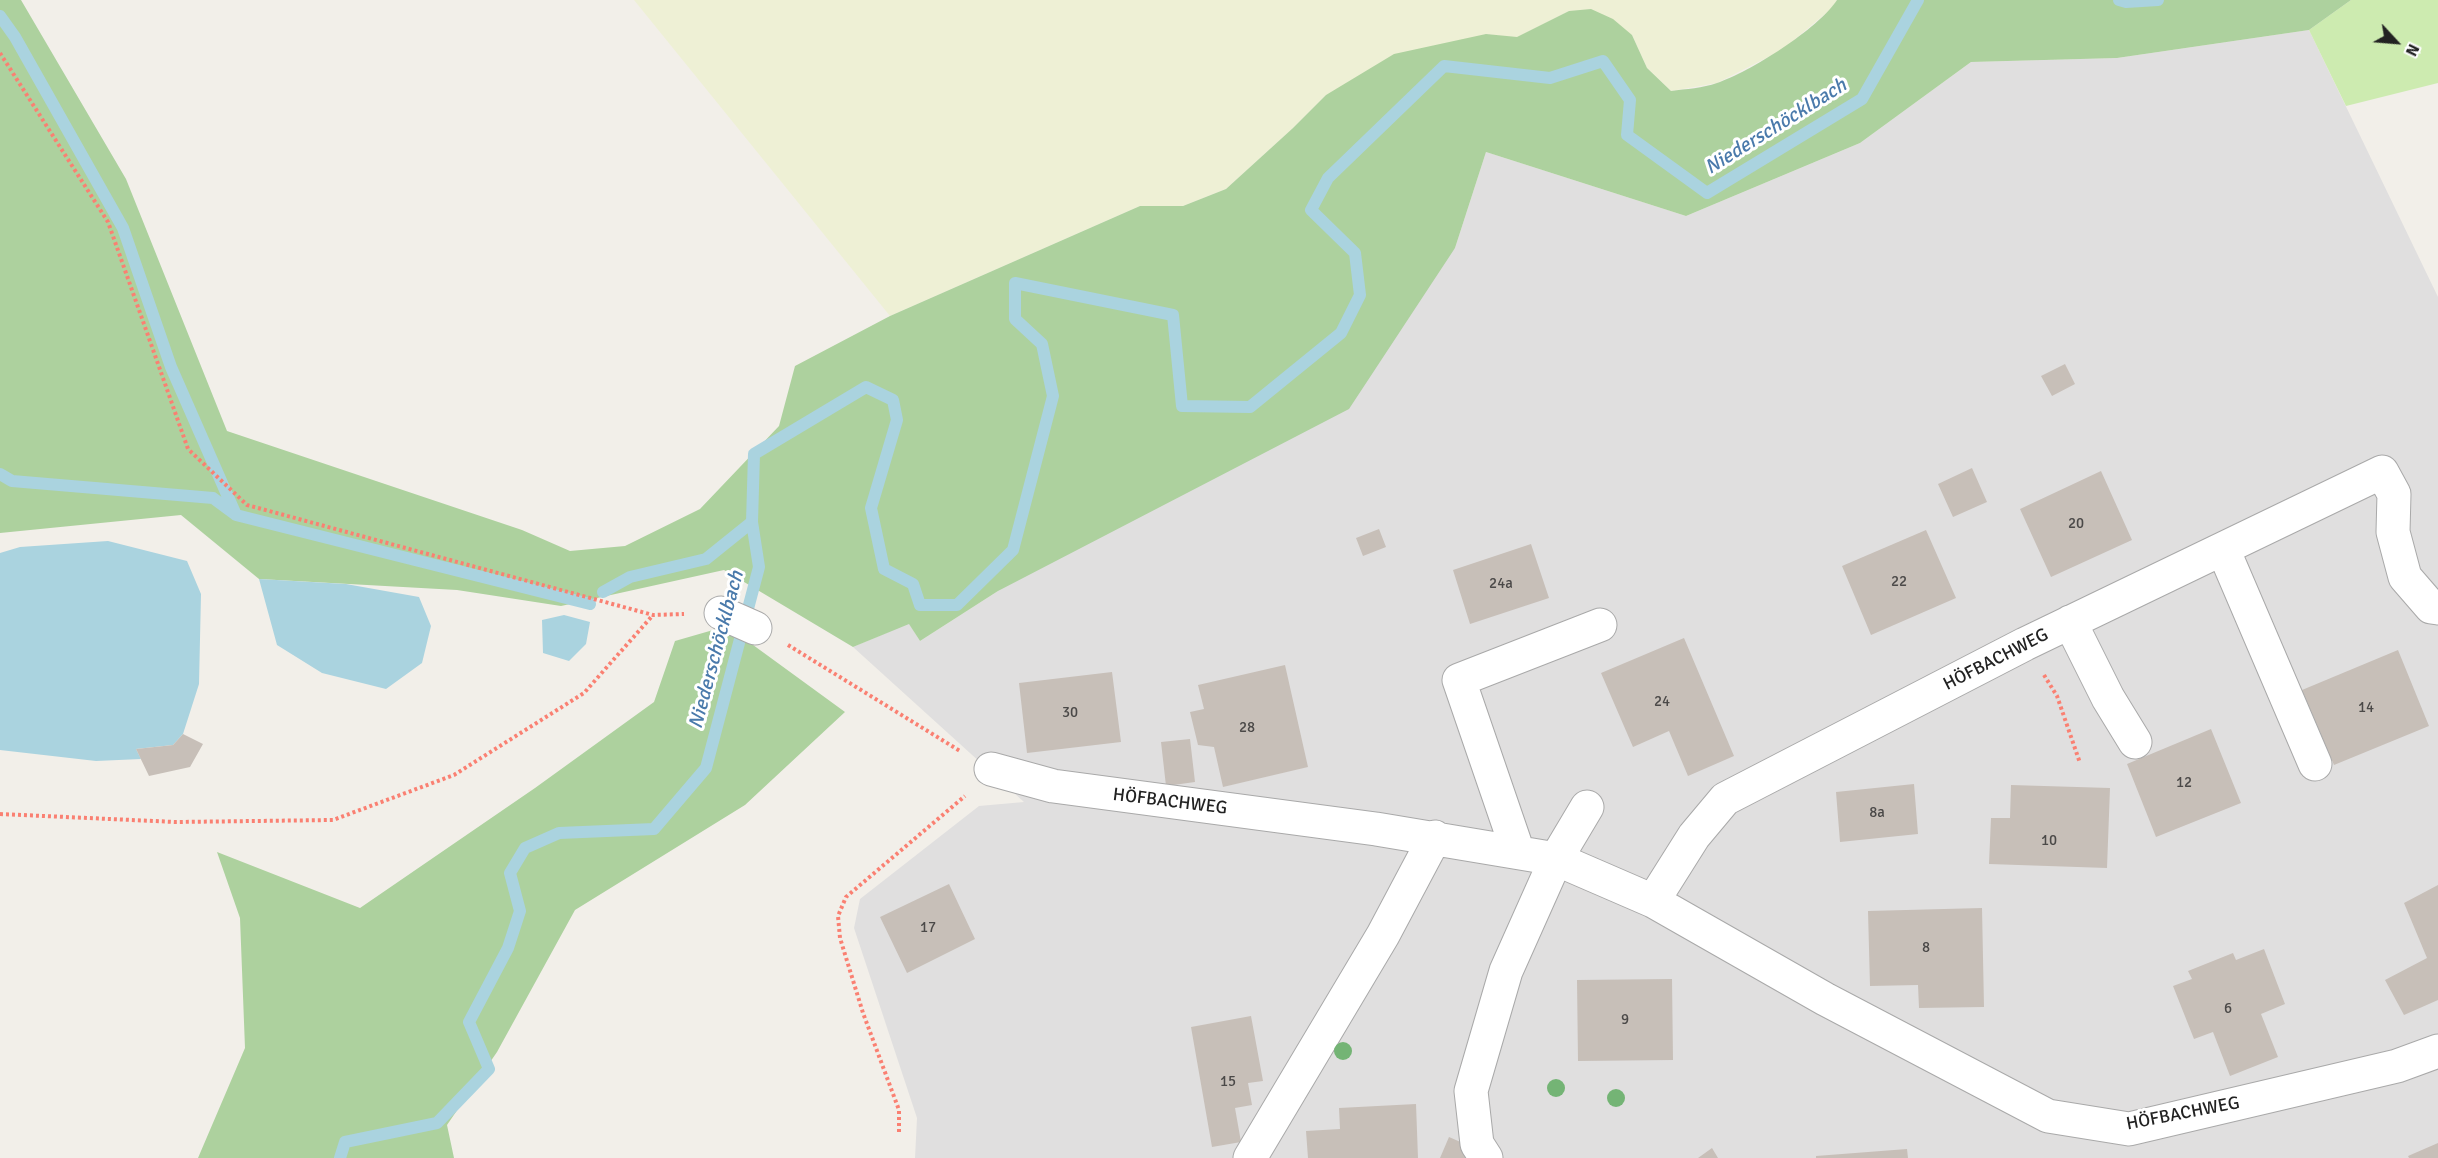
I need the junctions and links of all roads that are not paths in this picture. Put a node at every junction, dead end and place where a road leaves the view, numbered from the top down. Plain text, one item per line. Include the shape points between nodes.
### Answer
1 (2223, 549) junction
2 (2438, 608) edge
3 (721, 613) dead end
4 (2070, 622) junction
5 (1600, 625) dead end
6 (756, 628) road end
7 (2134, 742) dead end
8 (2315, 764) dead end
9 (992, 770) road end
10 (1587, 807) dead end
11 (1435, 837) junction
12 (1518, 852) junction
13 (1556, 859) junction
14 (1653, 901) junction
15 (2438, 1051) edge
16 (1250, 1158) edge
17 (1486, 1158) edge

1 - 2 street, HÖFBACHWEG via 2382,472 2394,494 2393,532 2405,577 2431,607
1 - 4 street, HÖFBACHWEG
1 - 8 street
3 - 6 street
4 - 7 street
4 - 14 street, HÖFBACHWEG via 1725,799 1694,836
5 - 12 street via 1459,680
9 - 11 street, HÖFBACHWEG via 1053,786
10 - 13 street
11 - 12 street, HÖFBACHWEG
11 - 16 street via 1383,935
12 - 13 street, HÖFBACHWEG
13 - 14 street, HÖFBACHWEG
13 - 17 street via 1506,971 1471,1091 1477,1144
14 - 15 street, HÖFBACHWEG via 1825,999 2048,1116 2129,1129 2397,1066

